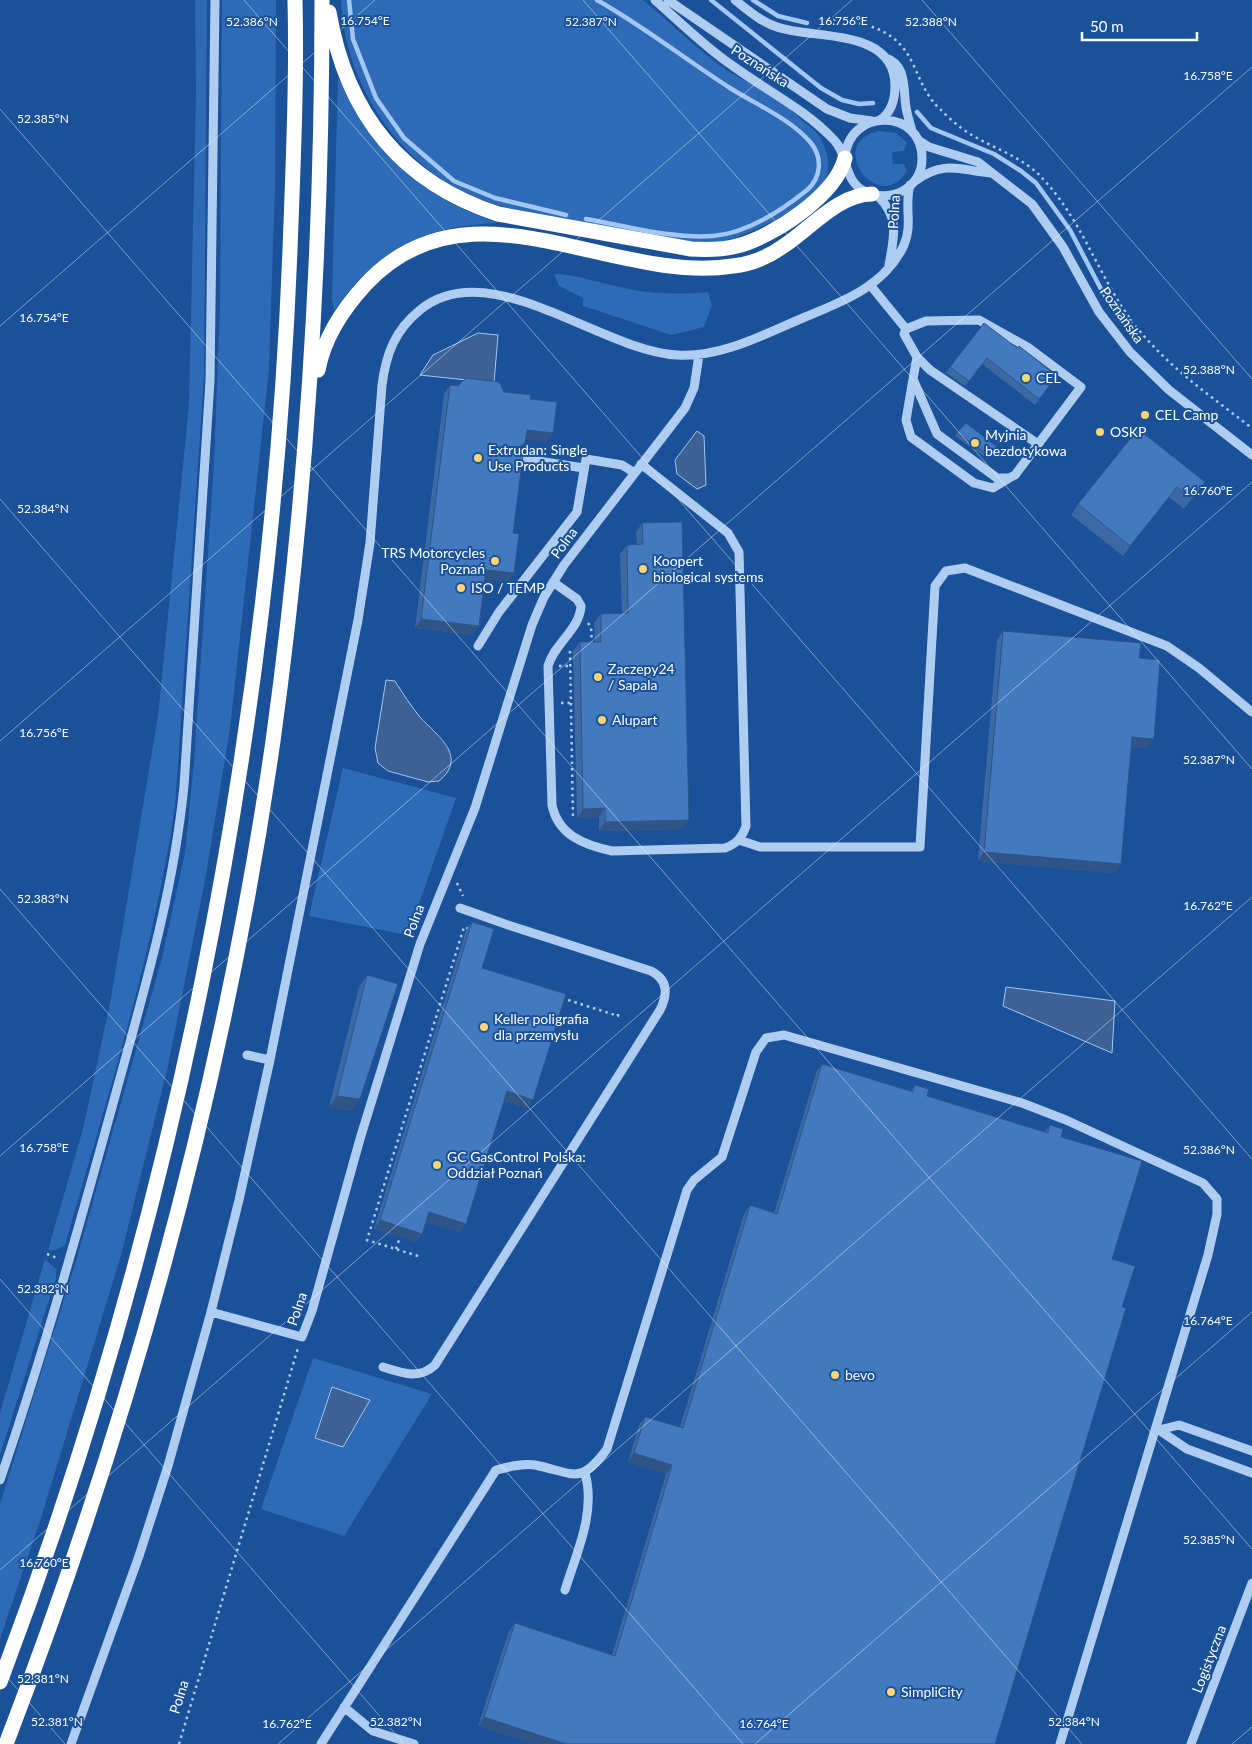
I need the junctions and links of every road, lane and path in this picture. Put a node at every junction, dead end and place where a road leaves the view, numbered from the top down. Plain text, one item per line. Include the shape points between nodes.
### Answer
1 (215, 0) edge
2 (295, 0) edge
3 (322, 0) edge
4 (327, 0) edge
5 (655, 0) edge
6 (668, 0) edge
7 (735, 0) edge
8 (886, 58) junction
9 (876, 120) junction
10 (915, 136) junction
11 (845, 158) junction
12 (991, 173) junction
13 (912, 184) junction
14 (875, 195) junction
15 (889, 265) junction
16 (871, 286) junction
17 (906, 329) junction
18 (699, 355) junction
19 (917, 357) junction
20 (913, 379) junction
21 (309, 416) junction
22 (1038, 444) junction
23 (1252, 455) edge
24 (518, 458) edge
25 (642, 464) junction
26 (584, 468) junction
27 (635, 473) junction
28 (1009, 478) junction
29 (553, 582) junction
30 (579, 615) junction
31 (478, 646) dead end
32 (585, 647) edge
33 (577, 648) dead end
34 (571, 666) junction
35 (558, 669) dead end
36 (572, 703) junction
37 (559, 704) dead end
38 (1252, 712) edge
39 (574, 825) dead end
40 (739, 840) junction
41 (457, 878) dead end
42 (466, 899) dead end
43 (460, 908) dead end
44 (472, 930) edge
45 (553, 996) edge
46 (618, 1014) dead end
47 (247, 1055) dead end
48 (270, 1060) junction
49 (400, 1237) edge
50 (396, 1249) junction
51 (418, 1256) dead end
52 (211, 1312) junction
53 (302, 1337) junction
54 (382, 1367) dead end
55 (1252, 1451) edge
56 (585, 1473) junction
57 (1252, 1473) edge
58 (0, 1480) edge
59 (1252, 1583) edge
60 (566, 1590) dead end
61 (0, 1682) edge
62 (344, 1707) junction
63 (6, 1744) edge
64 (71, 1744) edge
65 (179, 1744) edge
66 (321, 1744) edge
67 (414, 1744) edge
68 (1060, 1744) edge
69 (1191, 1744) edge

1 - 58 street via 210,382 184,786 176,852 162,924 90,1186
2 - 61 highway via 287,323 277,457 250,702 219,892 188,1046 147,1216 82,1445
3 - 21 highway via 319,227
4 - 11 highway via 345,75 380,135 422,176 457,197 498,214 691,249 724,249 756,239 797,214 827,188 838,175
5 - 11 street, Poznańska via 724,60 796,107 836,141
6 - 9 street, Poznańska via 827,109 850,118
7 - 8 street via 774,26 864,43
8 - 9 street via 894,78 895,92 889,112
8 - 10 street via 894,62 902,76 906,110
9 - 10 street via 894,120
9 - 11 street via 853,134
10 - 12 street, Poznańska via 929,147 978,162
10 - 13 street via 922,160
11 - 14 street via 851,178 861,189
12 - 13 street, Poznańska via 956,167 940,168 931,170
12 - 23 street, Poznańska via 1020,192 1043,216 1099,312 1142,366
13 - 14 street via 896,194
13 - 15 street, Polna via 908,195 907,235 903,247
14 - 15 street, Polna via 890,209 893,219 894,238
14 - 21 highway via 859,195 841,205 771,254 749,263 726,267 674,266 496,233 450,236 424,245 382,269 362,287 345,310 323,352
15 - 16 street, Polna
16 - 17 street
16 - 18 street, Polna via 849,299 754,338
17 - 19 street via 904,334
17 - 22 street via 926,321 979,320 1029,348 1081,386
18 - 25 street, Polna via 694,388 685,408
18 - 48 street via 653,351 507,297 479,291 456,293 433,301 408,320 396,336 389,351 382,385 370,543 358,620
19 - 20 street
19 - 22 street via 930,370
20 - 28 street via 942,440 991,476
20 - 28 street via 906,420 911,437 974,483 993,488
21 - 63 highway via 294,573 272,744 244,909 210,1076 175,1220 131,1377 81,1537
22 - 28 street via 1015,475
24 - 26 street
25 - 27 street, Polna
25 - 40 street via 724,529 739,552 746,826
26 - 27 street via 586,460 622,465
26 - 31 street via 579,506 573,519 499,612
27 - 29 street, Polna
29 - 30 street via 577,599 581,606
29 - 53 street, Polna via 532,625 475,808 420,944
30 - 32 path via 591,627 592,647
30 - 40 street via 548,666 552,804 557,822 568,834 612,851 725,848
33 - 34 path via 570,648
34 - 35 path via 558,666
34 - 36 path
36 - 37 path
36 - 39 path
38 - 40 street via 1167,646 965,568 946,571 935,586 920,847 760,847
41 - 42 path
43 - 54 street via 651,971 662,980 666,997 435,1365 418,1374 404,1374
44 - 50 path via 464,928 368,1240
45 - 46 path
47 - 48 street
48 - 52 street
49 - 50 path
50 - 51 path
52 - 53 street
52 - 64 street via 139,1556
53 - 65 path, Polna
55 - 57 street via 1179,1426 1159,1430 1187,1448
56 - 60 street via 590,1490 588,1510
56 - 62 street via 560,1473 534,1465 496,1470
56 - 68 street via 607,1449 687,1190 722,1157 756,1052 766,1038 784,1035 800,1038 1022,1103 1203,1183 1216,1199 1218,1214 1208,1255
59 - 69 street, Logistyczna
62 - 66 street
62 - 67 street via 373,1731

